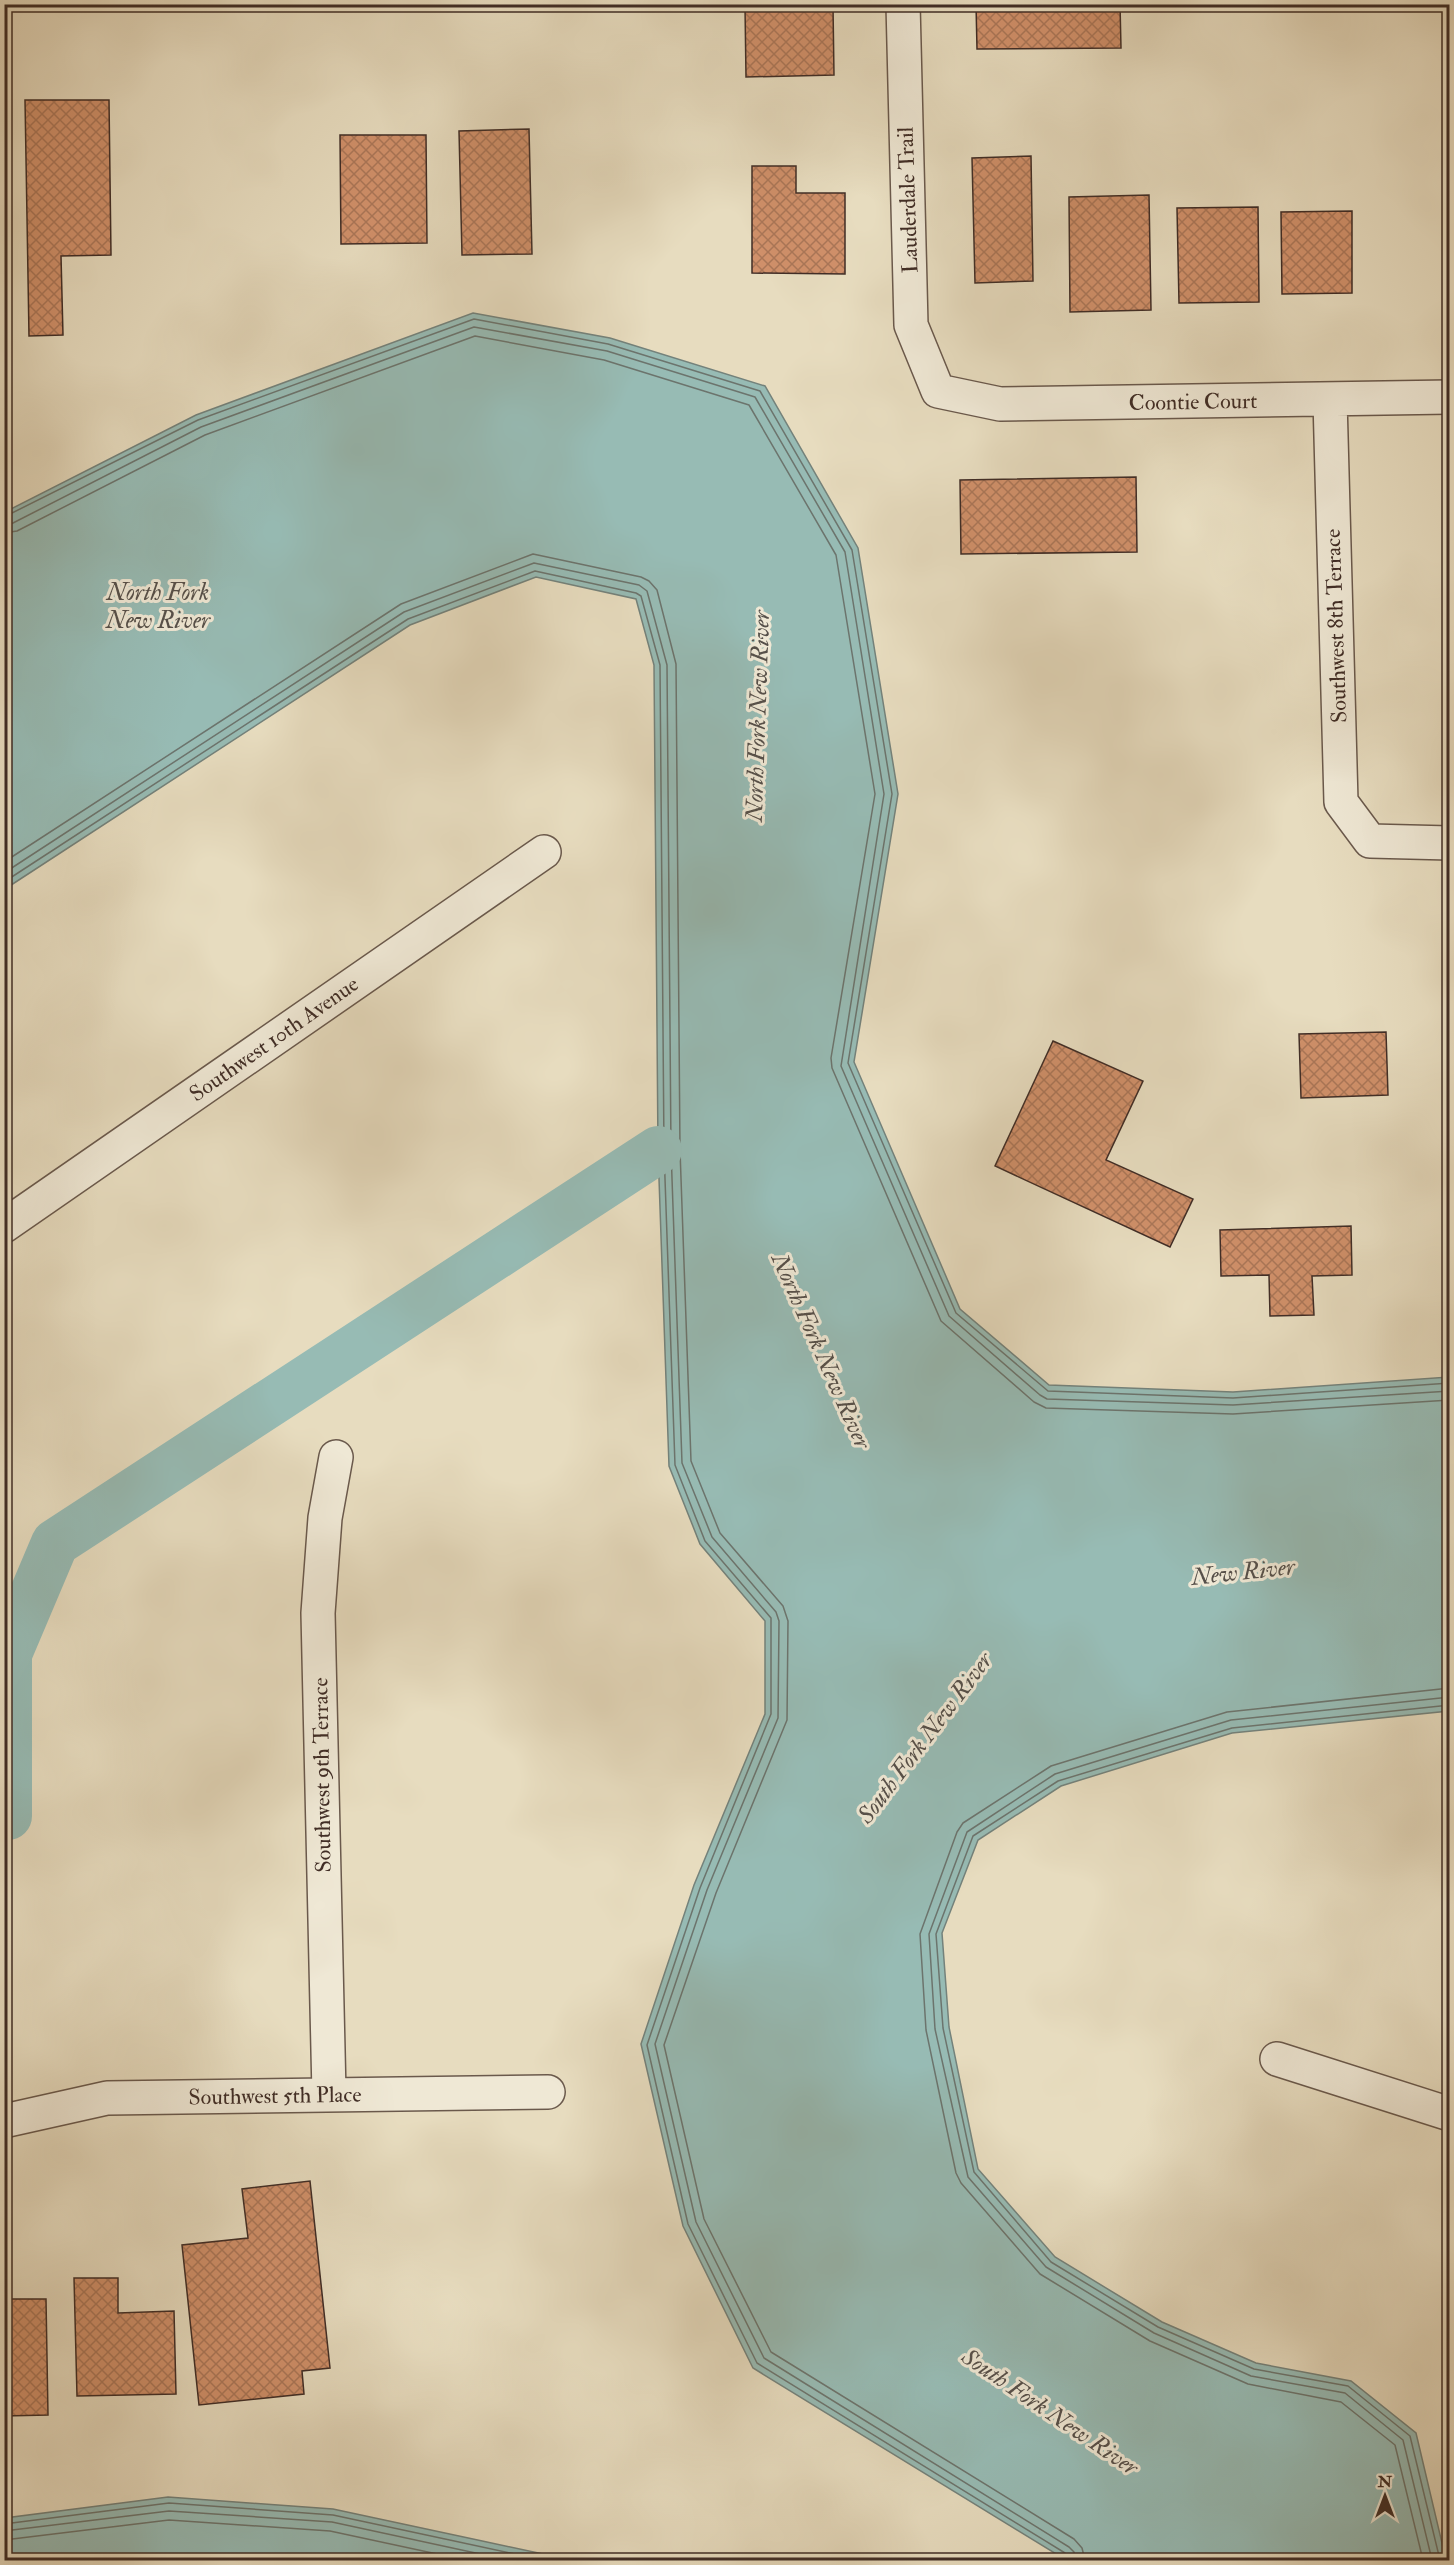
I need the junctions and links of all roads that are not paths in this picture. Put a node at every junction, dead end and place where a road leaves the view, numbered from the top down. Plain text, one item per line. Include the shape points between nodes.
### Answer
1 (903, 4) edge
2 (938, 391) joint
3 (1449, 398) edge
4 (1330, 400) junction
5 (1449, 843) edge
6 (544, 852) dead end
7 (4, 1227) edge
8 (336, 1457) dead end
9 (1277, 2059) dead end
10 (548, 2092) dead end
11 (329, 2094) junction
12 (1449, 2114) edge
13 (4, 2121) edge

1 - 2 street, Lauderdale Trail via 911,325
2 - 4 street, Coontie Court via 1000,404
3 - 4 street, Coontie Court
4 - 5 street, Southwest 8th Terrace via 1341,802 1370,841
6 - 7 street, Southwest 10th Avenue
8 - 11 street, Southwest 9th Terrace via 325,1518 318,1613
9 - 12 street
10 - 11 street, Southwest 5th Place
11 - 13 street, Southwest 5th Place via 107,2098

